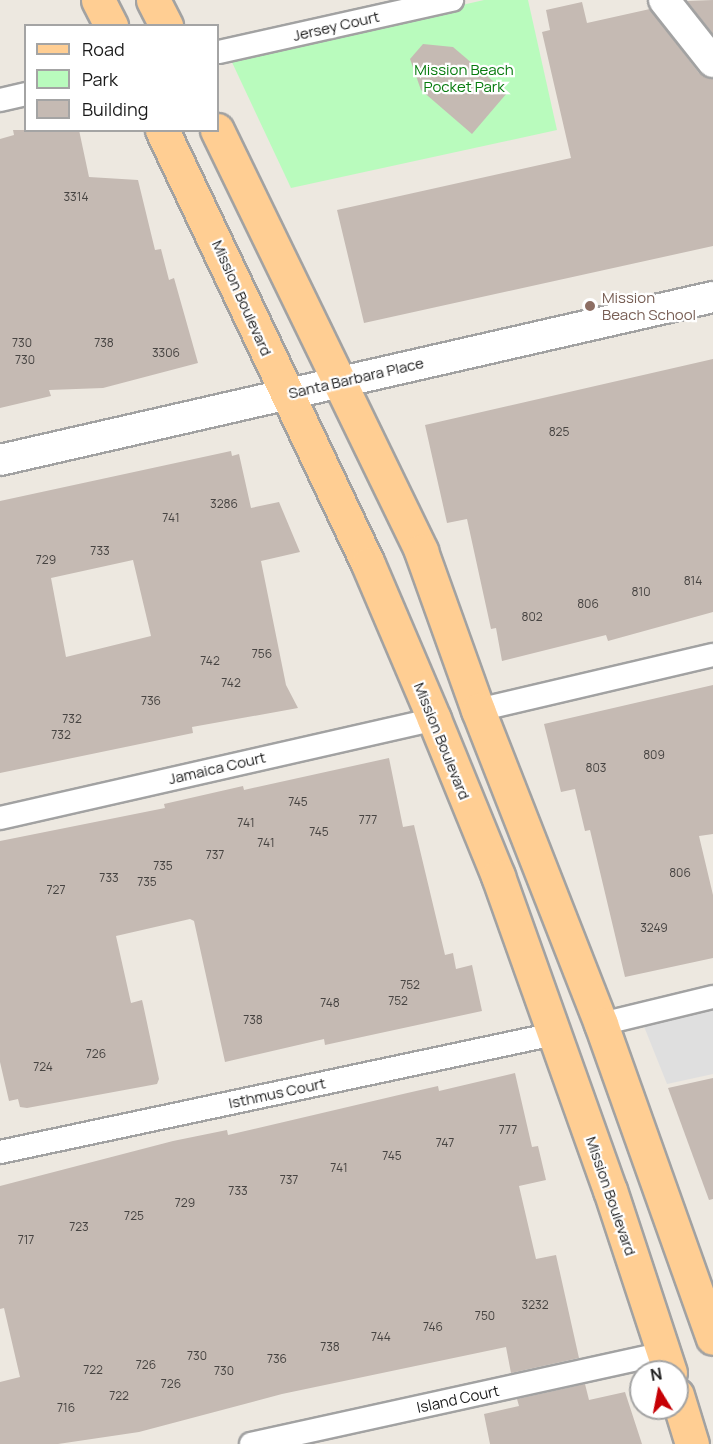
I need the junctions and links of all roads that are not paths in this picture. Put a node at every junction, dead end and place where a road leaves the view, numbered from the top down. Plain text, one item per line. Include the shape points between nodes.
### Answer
1 (98, 0) edge
2 (153, 0) edge
3 (452, 0) edge
4 (664, 0) edge
5 (110, 24) edge
6 (165, 24) edge
7 (219, 52) dead end
8 (713, 62) edge
9 (24, 94) edge
10 (0, 100) edge
11 (163, 132) edge
12 (218, 132) edge
13 (713, 297) edge
14 (341, 382) junction
15 (285, 394) junction
16 (0, 460) edge
17 (713, 655) edge
18 (478, 710) junction
19 (434, 719) junction
20 (0, 818) edge
21 (713, 997) edge
22 (601, 1024) junction
23 (554, 1034) junction
24 (0, 1152) edge
25 (713, 1338) edge
26 (666, 1360) edge
27 (629, 1370) edge
28 (685, 1420) edge
29 (251, 1444) edge
30 (692, 1444) edge

1 - 5 main road
2 - 6 main road
3 - 7 street, Jersey Court
4 - 8 street
9 - 10 street
11 - 15 main road, Mission Boulevard
12 - 14 main road
13 - 14 street, Santa Barbara Place
14 - 15 street, Santa Barbara Place
14 - 18 main road via 421,551
15 - 16 street, Santa Barbara Place
15 - 19 main road, Mission Boulevard via 368,564
17 - 18 street
18 - 22 main road
19 - 20 street, Jamaica Court
19 - 23 main road, Mission Boulevard via 498,876
21 - 22 street
22 - 25 main road
23 - 24 street, Isthmus Court
23 - 26 main road, Mission Boulevard
27 - 29 street, Island Court
28 - 30 main road

